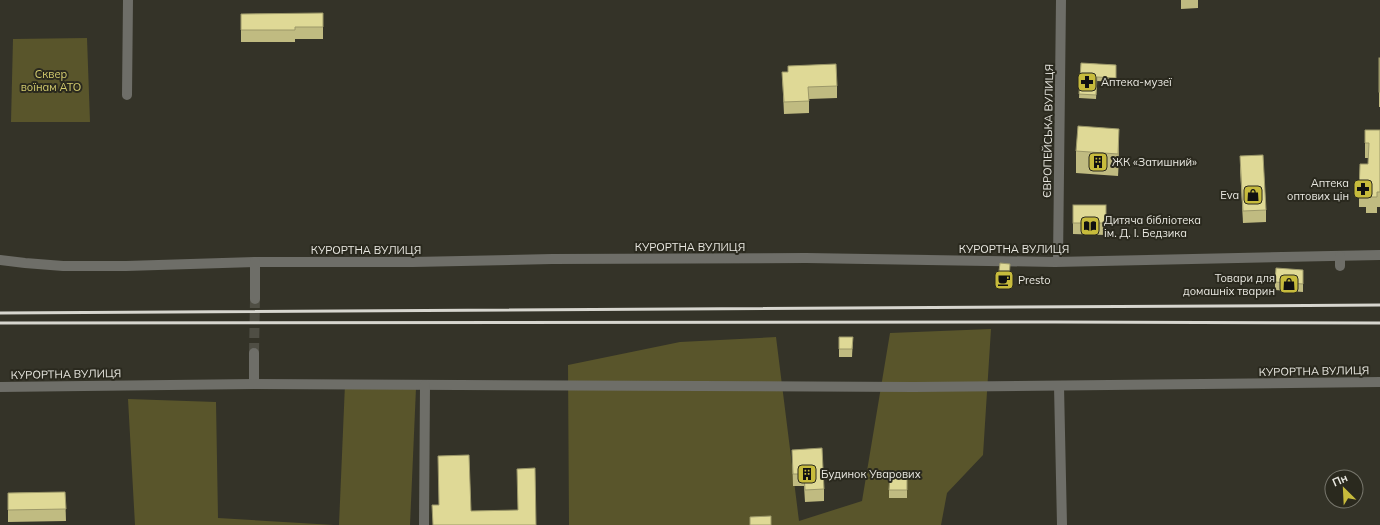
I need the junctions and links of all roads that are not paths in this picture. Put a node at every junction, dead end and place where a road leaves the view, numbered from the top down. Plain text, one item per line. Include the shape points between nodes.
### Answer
1 (128, 0) edge
2 (1061, 0) edge
3 (127, 95) dead end
4 (1380, 255) edge
5 (0, 260) edge
6 (1058, 261) junction
7 (255, 262) junction
8 (255, 299) tunnel mouth
9 (254, 353) tunnel mouth
10 (1380, 382) edge
11 (254, 384) junction
12 (424, 385) junction
13 (1059, 386) junction
14 (0, 387) edge
15 (424, 525) edge
16 (1062, 525) edge

1 - 3 street
2 - 6 street, ЄВРОПЕЙСЬКА ВУЛИЦЯ
4 - 6 street, КУРОРТНА ВУЛИЦЯ via 1340,261
5 - 7 street, КУРОРТНА ВУЛИЦЯ via 63,266
6 - 7 street, КУРОРТНА ВУЛИЦЯ via 798,258
7 - 8 street
9 - 11 street
10 - 13 street, КУРОРТНА ВУЛИЦЯ
11 - 12 street, КУРОРТНА ВУЛИЦЯ
11 - 14 street, КУРОРТНА ВУЛИЦЯ
12 - 13 street, КУРОРТНА ВУЛИЦЯ via 914,388
12 - 15 street
13 - 16 street

